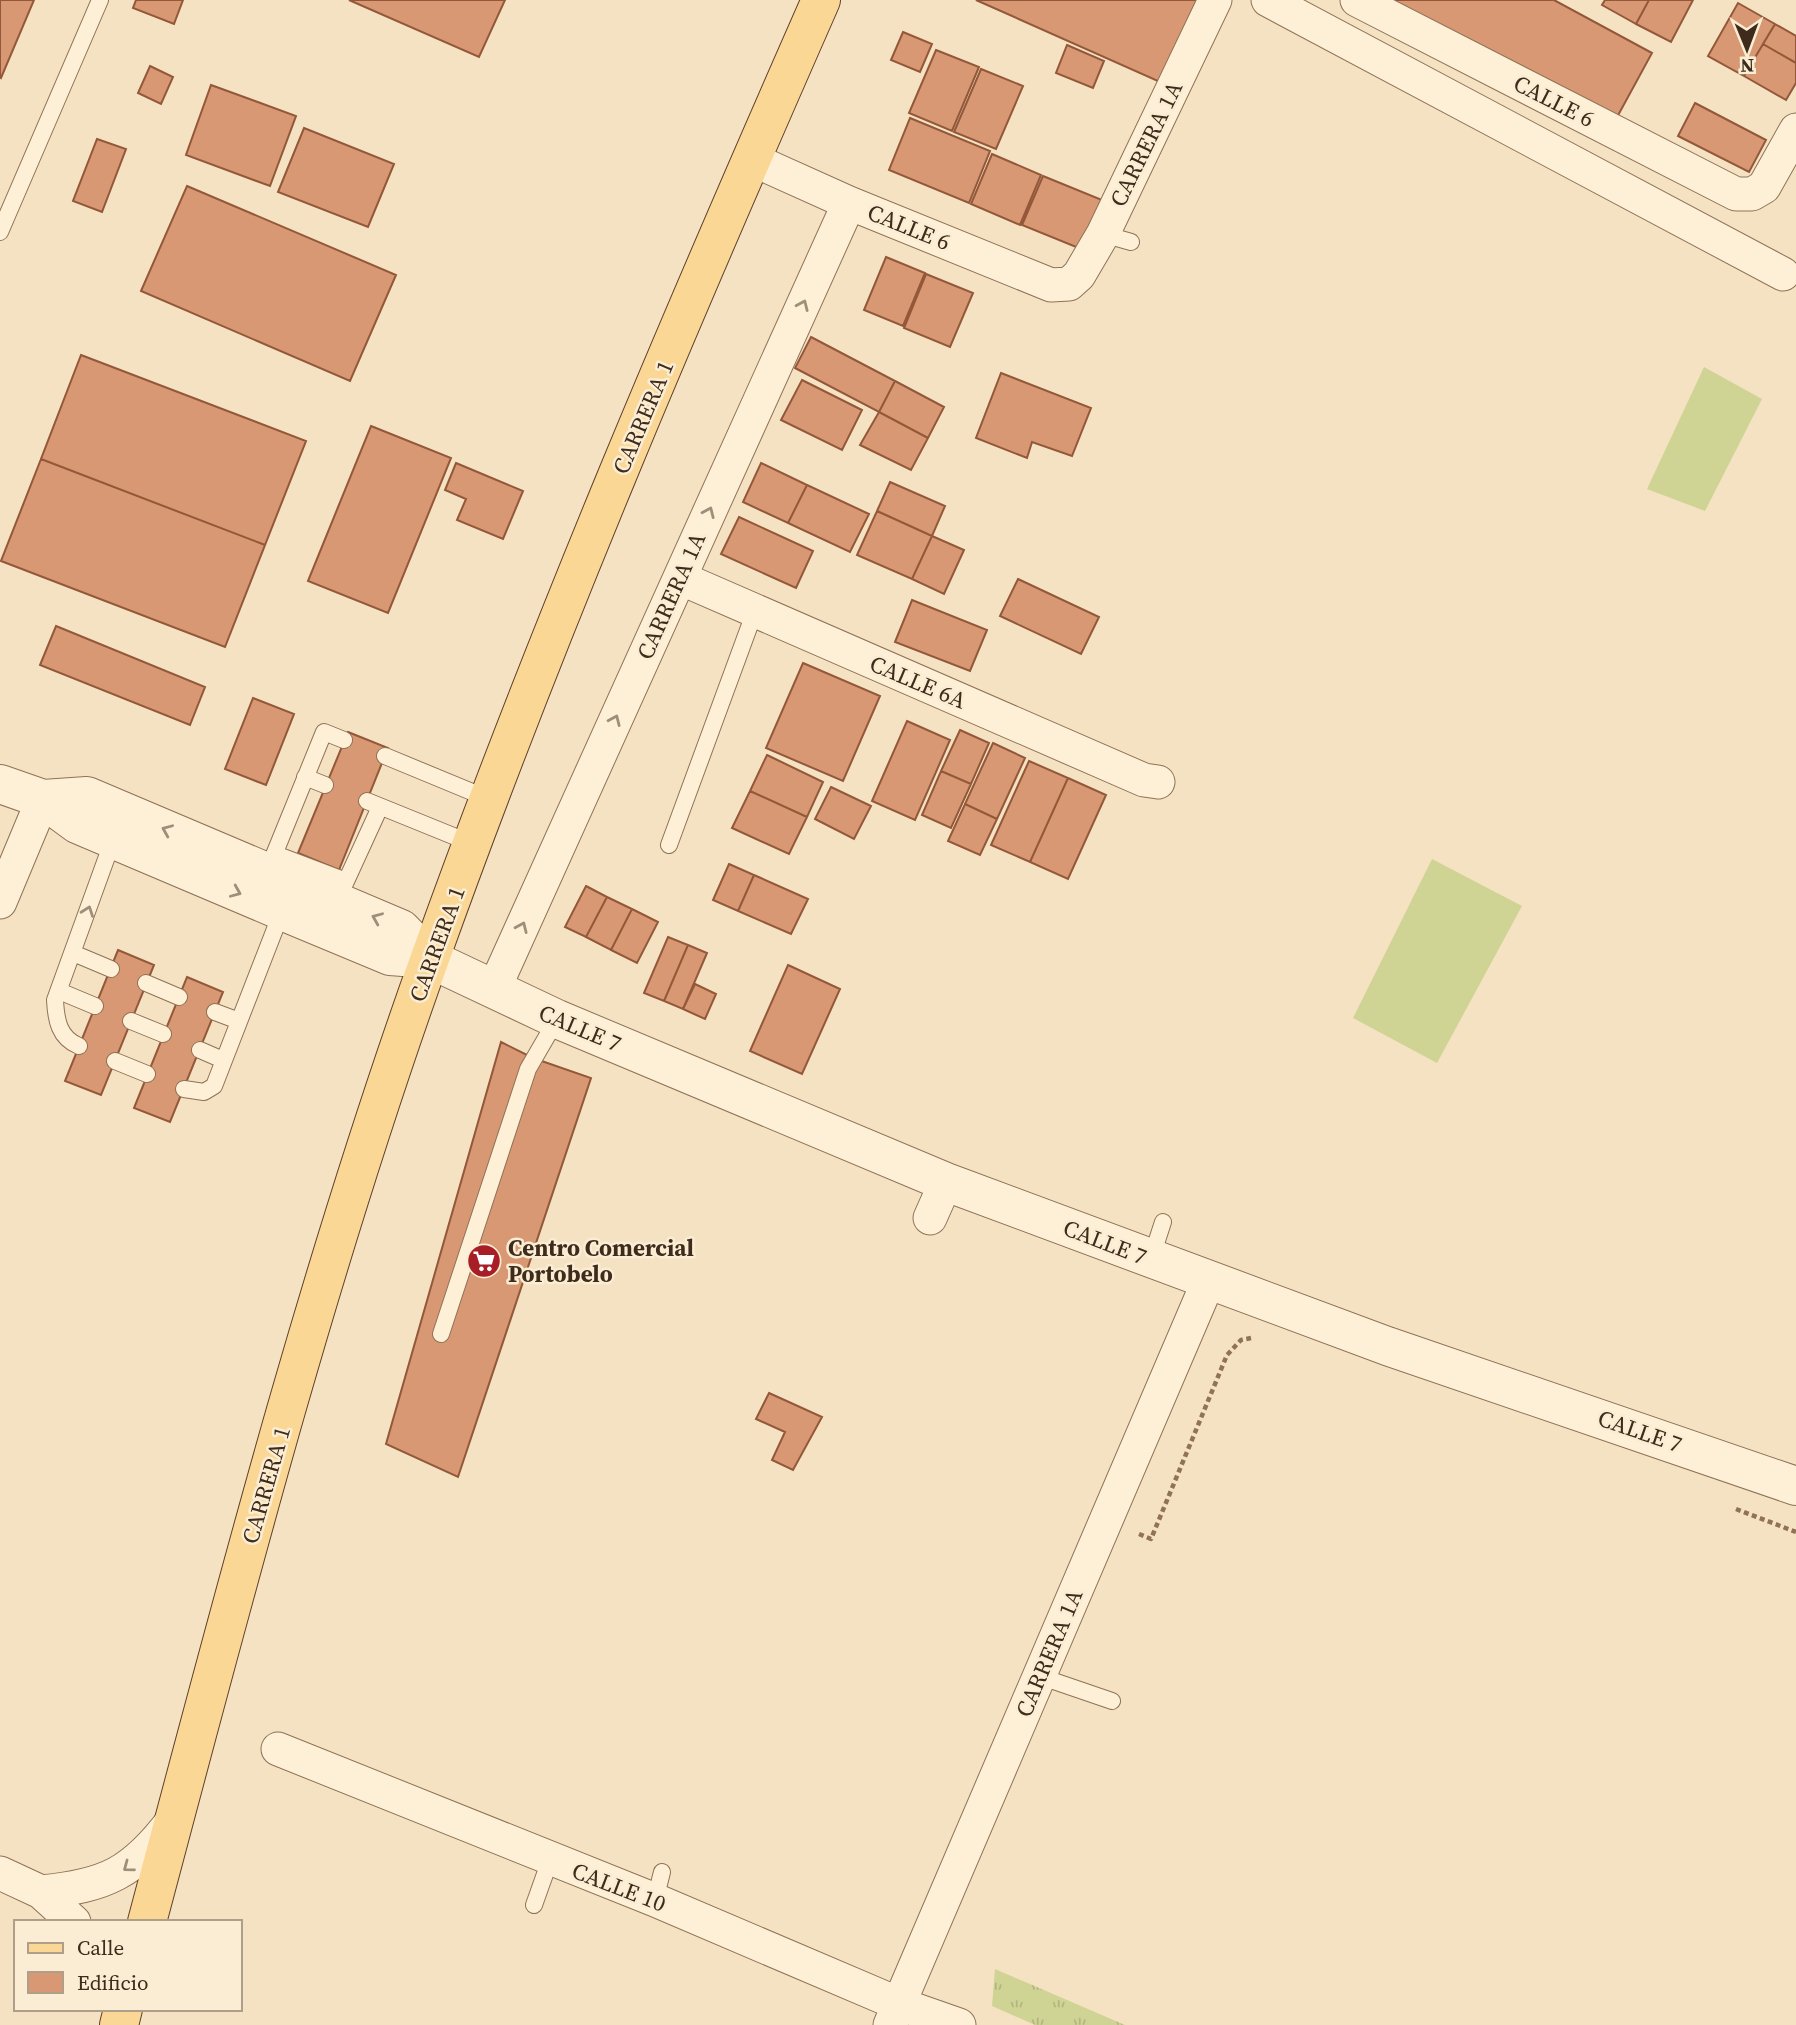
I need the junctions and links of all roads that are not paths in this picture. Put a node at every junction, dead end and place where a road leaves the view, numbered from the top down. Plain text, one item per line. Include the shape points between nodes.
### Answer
1 (100, 0) edge
2 (821, 0) edge
3 (1215, 0) edge
4 (1268, 0) edge
5 (1357, 0) edge
6 (1796, 131) edge
7 (751, 159) junction
8 (849, 203) junction
9 (0, 232) edge
10 (1783, 274) dead end
11 (1069, 284) joint
12 (680, 578) junction
13 (755, 611) junction
14 (344, 740) dead end
15 (385, 756) dead end
16 (306, 777) junction
17 (1163, 777) dead end
18 (0, 785) edge
19 (326, 785) dead end
20 (43, 799) junction
21 (491, 800) junction
22 (113, 840) junction
23 (473, 844) junction
24 (669, 845) dead end
25 (271, 863) junction
26 (342, 891) junction
27 (0, 902) edge
28 (282, 911) junction
29 (73, 953) junction
30 (430, 959) junction
31 (111, 968) dead end
32 (146, 983) dead end
33 (494, 989) junction
34 (59, 991) junction
35 (179, 997) dead end
36 (95, 1006) dead end
37 (215, 1012) dead end
38 (558, 1019) junction
39 (131, 1021) dead end
40 (239, 1021) junction
41 (163, 1034) dead end
42 (79, 1046) dead end
43 (200, 1050) dead end
44 (223, 1060) junction
45 (115, 1061) dead end
46 (147, 1074) dead end
47 (184, 1089) dead end
48 (946, 1182) junction
49 (930, 1218) dead end
50 (1163, 1222) dead end
51 (1151, 1259) junction
52 (1208, 1282) junction
53 (441, 1334) dead end
54 (1796, 1486) edge
55 (1039, 1676) junction
56 (1112, 1702) dead end
57 (278, 1749) dead end
58 (175, 1818) junction
59 (550, 1860) junction
60 (0, 1873) edge
61 (40, 1892) junction
62 (534, 1905) dead end
63 (72, 1920) edge
64 (148, 1920) edge
65 (895, 2014) edge
66 (959, 2025) edge

1 - 9 lane
2 - 7 main road, CARRERA 1
3 - 11 street, CARRERA 1A via 1117,238
4 - 10 street
5 - 6 street, CALLE 6 via 1736,194 1752,194 1764,187
7 - 8 street, CALLE 6
7 - 21 main road, CARRERA 1 via 582,563
8 - 11 street, CALLE 6 via 1051,285
12 -> 8 street, CARRERA 1A
12 - 13 street, CALLE 6A
33 -> 12 street, CARRERA 1A
13 - 17 street, CALLE 6A via 1144,780
13 - 24 lane
14 - 16 lane via 324,732
15 - 21 lane
16 - 19 lane
16 - 25 lane
18 - 20 street, CALLE 7
20 - 22 street, CALLE 7 via 76,824
25 -> 20 street, CALLE 7 via 87,796
20 - 27 street
21 - 23 main road, CARRERA 1
22 -> 28 street, CALLE 7
29 -> 22 lane
23 - 26 lane via 373,804
23 - 30 main road, CARRERA 1
25 - 26 street, CALLE 7
30 -> 26 street, CALLE 7 via 401,929
28 - 30 street, CALLE 7 via 390,956
28 - 40 lane
29 - 31 lane
29 - 34 lane
30 - 33 street, CALLE 7
30 - 58 main road, CARRERA 1 via 349,1200
32 - 35 lane
33 - 38 street, CALLE 7
34 - 36 lane
34 - 42 lane via 56,1018 70,1043
37 - 40 lane
38 - 48 street, CALLE 7
38 - 53 lane via 528,1069
39 - 41 lane
40 - 44 lane
43 - 44 lane
44 - 47 lane via 214,1086 204,1092
45 - 46 lane
48 - 49 street
48 - 51 street, CALLE 7
50 - 51 lane
51 - 52 street, CALLE 7
52 - 54 street, CALLE 7 via 1387,1346 1677,1434
52 - 55 street, CARRERA 1A
55 - 56 lane
55 - 65 street, CARRERA 1A
57 - 59 street, CALLE 10
58 -> 61 street via 150,1850 118,1874 81,1888
58 - 64 main road, CARRERA 1
59 - 62 lane
59 - 65 street, CALLE 10 via 659,1886
60 - 61 street
61 - 63 street
65 - 66 street, CALLE 10

